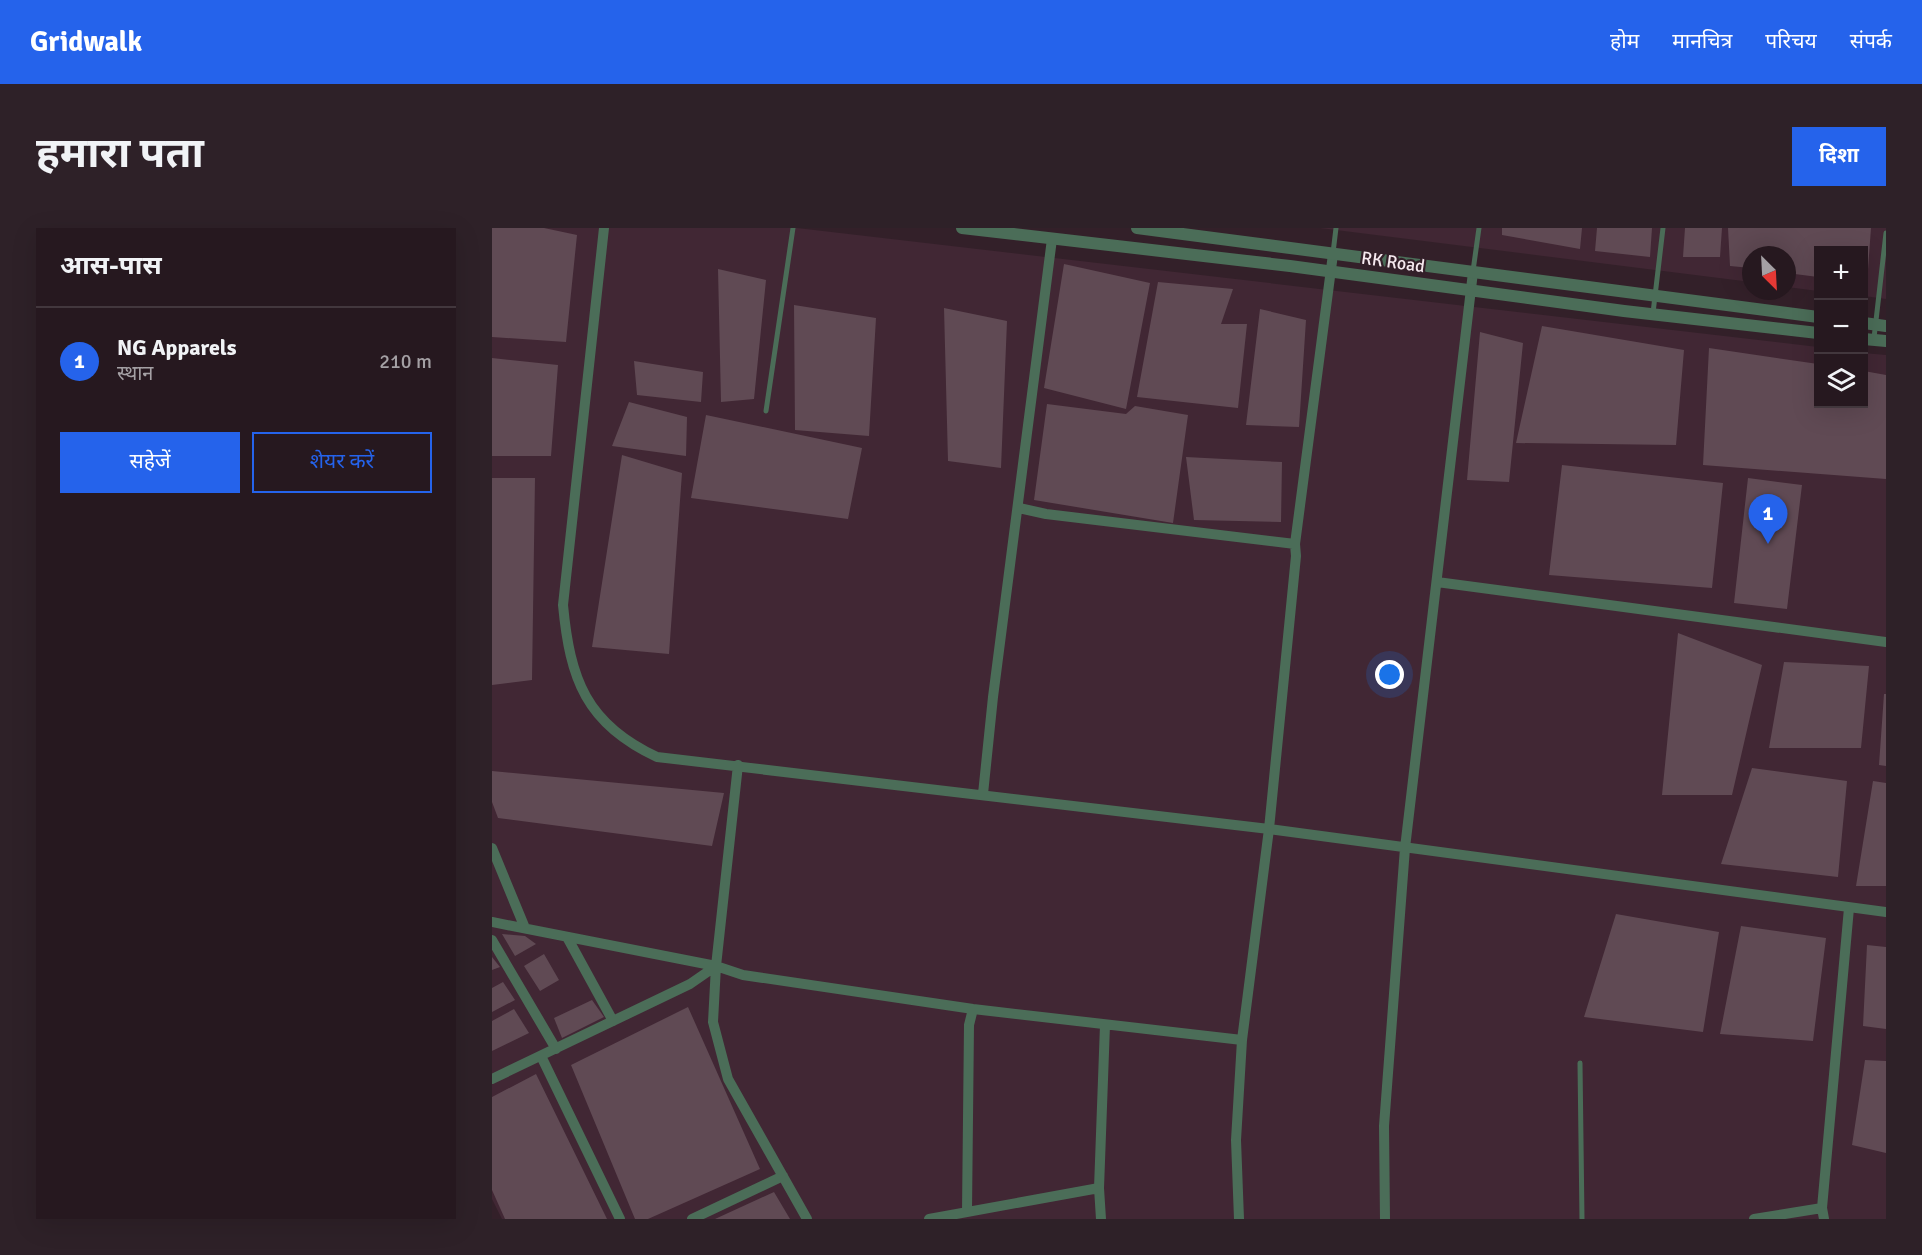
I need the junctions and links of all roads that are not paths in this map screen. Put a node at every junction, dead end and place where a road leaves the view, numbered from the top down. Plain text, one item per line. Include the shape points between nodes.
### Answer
1 (604, 228) edge
2 (793, 228) edge
3 (962, 228) edge
4 (1137, 228) edge
5 (1336, 228) edge
6 (1479, 228) edge
7 (1663, 228) edge
8 (1168, 230) edge
9 (1886, 233) edge
10 (1052, 239) junction
11 (1168, 252) junction
12 (1333, 254) junction
13 (1331, 272) junction
14 (1473, 272) junction
15 (1472, 290) junction
16 (1655, 297) junction
17 (1653, 314) junction
18 (1814, 317) edge
19 (1875, 324) edge
20 (1814, 333) edge
21 (1874, 340) edge
22 (766, 411) dead end
23 (1018, 508) junction
24 (1295, 544) junction
25 (1437, 582) junction
26 (1886, 642) edge
27 (738, 765) junction
28 (983, 794) junction
29 (1269, 829) junction
30 (492, 848) edge
31 (1405, 848) junction
32 (1849, 908) junction
33 (1886, 912) edge
34 (492, 922) edge
35 (525, 928) junction
36 (567, 937) junction
37 (492, 940) edge
38 (716, 966) junction
39 (973, 1009) junction
40 (613, 1021) junction
41 (1105, 1025) junction
42 (1242, 1040) junction
43 (556, 1049) junction
44 (541, 1056) junction
45 (1580, 1063) dead end
46 (492, 1079) edge
47 (783, 1176) junction
48 (1099, 1188) junction
49 (967, 1211) junction
50 (1823, 1214) edge
51 (620, 1219) edge
52 (692, 1219) edge
53 (807, 1219) edge
54 (929, 1219) edge
55 (1101, 1219) edge
56 (1239, 1219) edge
57 (1385, 1219) edge
58 (1582, 1219) edge
59 (1754, 1219) edge

1 - 27 street via 563,605 575,674 603,721 633,746 657,757
2 - 22 lane
3 - 10 street, RK Road
4 - 8 street, RK Road
5 - 12 lane
6 - 14 lane
7 - 16 lane
8 - 11 lane
8 - 12 street, RK Road
9 - 19 lane
10 - 11 street, RK Road
10 - 23 street
11 - 13 street, RK Road
12 - 13 street
12 - 14 street, RK Road
13 - 15 street, RK Road
13 - 24 street
14 - 15 street
14 - 16 street, RK Road
15 - 17 street, RK Road
15 - 25 street
16 - 17 lane
16 - 18 street, RK Road
17 - 20 street, RK Road
19 - 21 lane
23 - 24 street
23 - 28 street
24 - 29 street
25 - 26 street
25 - 31 street
27 - 28 street
27 - 38 street
28 - 29 street
29 - 31 street
29 - 42 street
30 - 35 street
31 - 32 street
31 - 57 street via 1384,1126
32 - 33 street
32 - 50 street
34 - 35 street
35 - 36 street
36 - 38 street
36 - 40 street
37 - 43 street
38 - 39 street via 743,975
38 - 40 street via 690,984
38 - 47 street via 713,1022 728,1079
39 - 41 street
39 - 49 street via 969,1025
40 - 43 street
41 - 42 street
41 - 48 street
42 - 56 street via 1236,1140
43 - 44 street
44 - 46 street
44 - 51 street
45 - 58 lane
47 - 52 street
47 - 53 street
48 - 49 street
48 - 55 street
49 - 54 street
50 - 59 street

